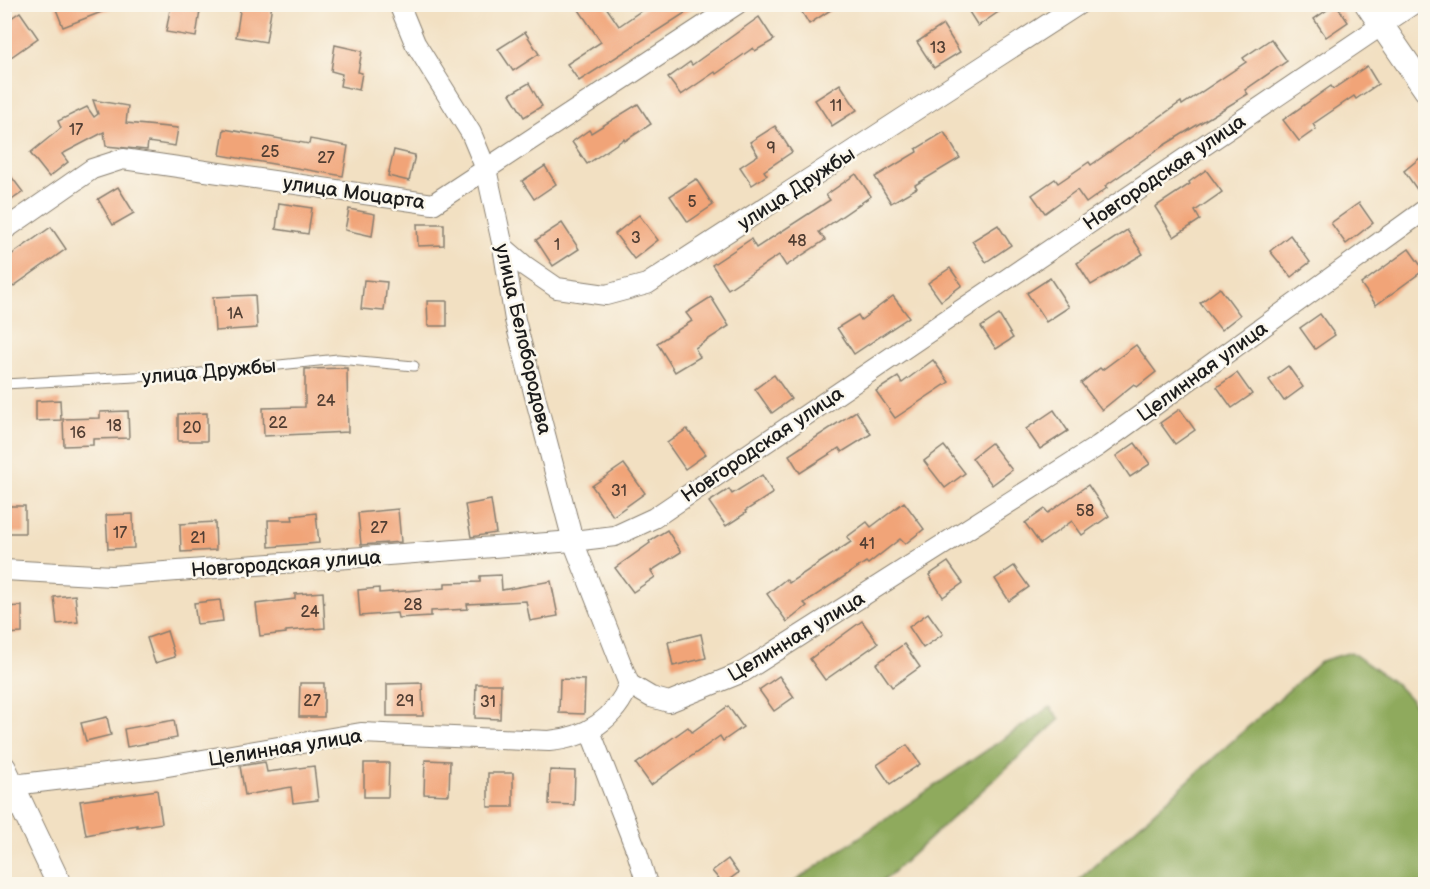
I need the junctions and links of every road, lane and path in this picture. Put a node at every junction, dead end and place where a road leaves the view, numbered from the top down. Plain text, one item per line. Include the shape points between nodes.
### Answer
1 (399, 4) edge
2 (737, 4) edge
3 (1079, 4) edge
4 (1367, 4) edge
5 (1413, 4) edge
6 (1381, 25) junction
7 (1425, 90) edge
8 (486, 169) junction
9 (1425, 209) edge
10 (4, 230) edge
11 (503, 247) junction
12 (414, 366) dead end
13 (4, 384) edge
14 (573, 541) junction
15 (4, 570) edge
16 (629, 684) junction
17 (590, 731) junction
18 (9, 777) edge
19 (59, 885) edge
20 (648, 885) edge

1 - 8 street, улица Белобородова via 415,43 471,133
2 - 8 street, улица Моцарта
3 - 11 street, улица Дружбы via 646,284 606,296 557,288
4 - 6 street
5 - 6 street, Новгородская улица
6 - 7 street
6 - 14 street, Новгородская улица via 654,518 615,536
8 - 10 street, улица Моцарта via 433,204 123,159 92,169
8 - 11 street, улица Белобородова
9 - 16 street, Целинная улица via 1098,446 743,672 669,702
11 - 14 street, улица Белобородова via 515,320
12 - 13 lane, улица Дружбы via 338,359 191,374
14 - 15 street, Новгородская улица via 112,576
14 - 16 street, улица Белобородова
16 - 17 street, Целинная улица via 614,713
17 - 18 street, Целинная улица via 567,740 549,741 361,733 156,768
17 - 20 street
18 - 19 street

